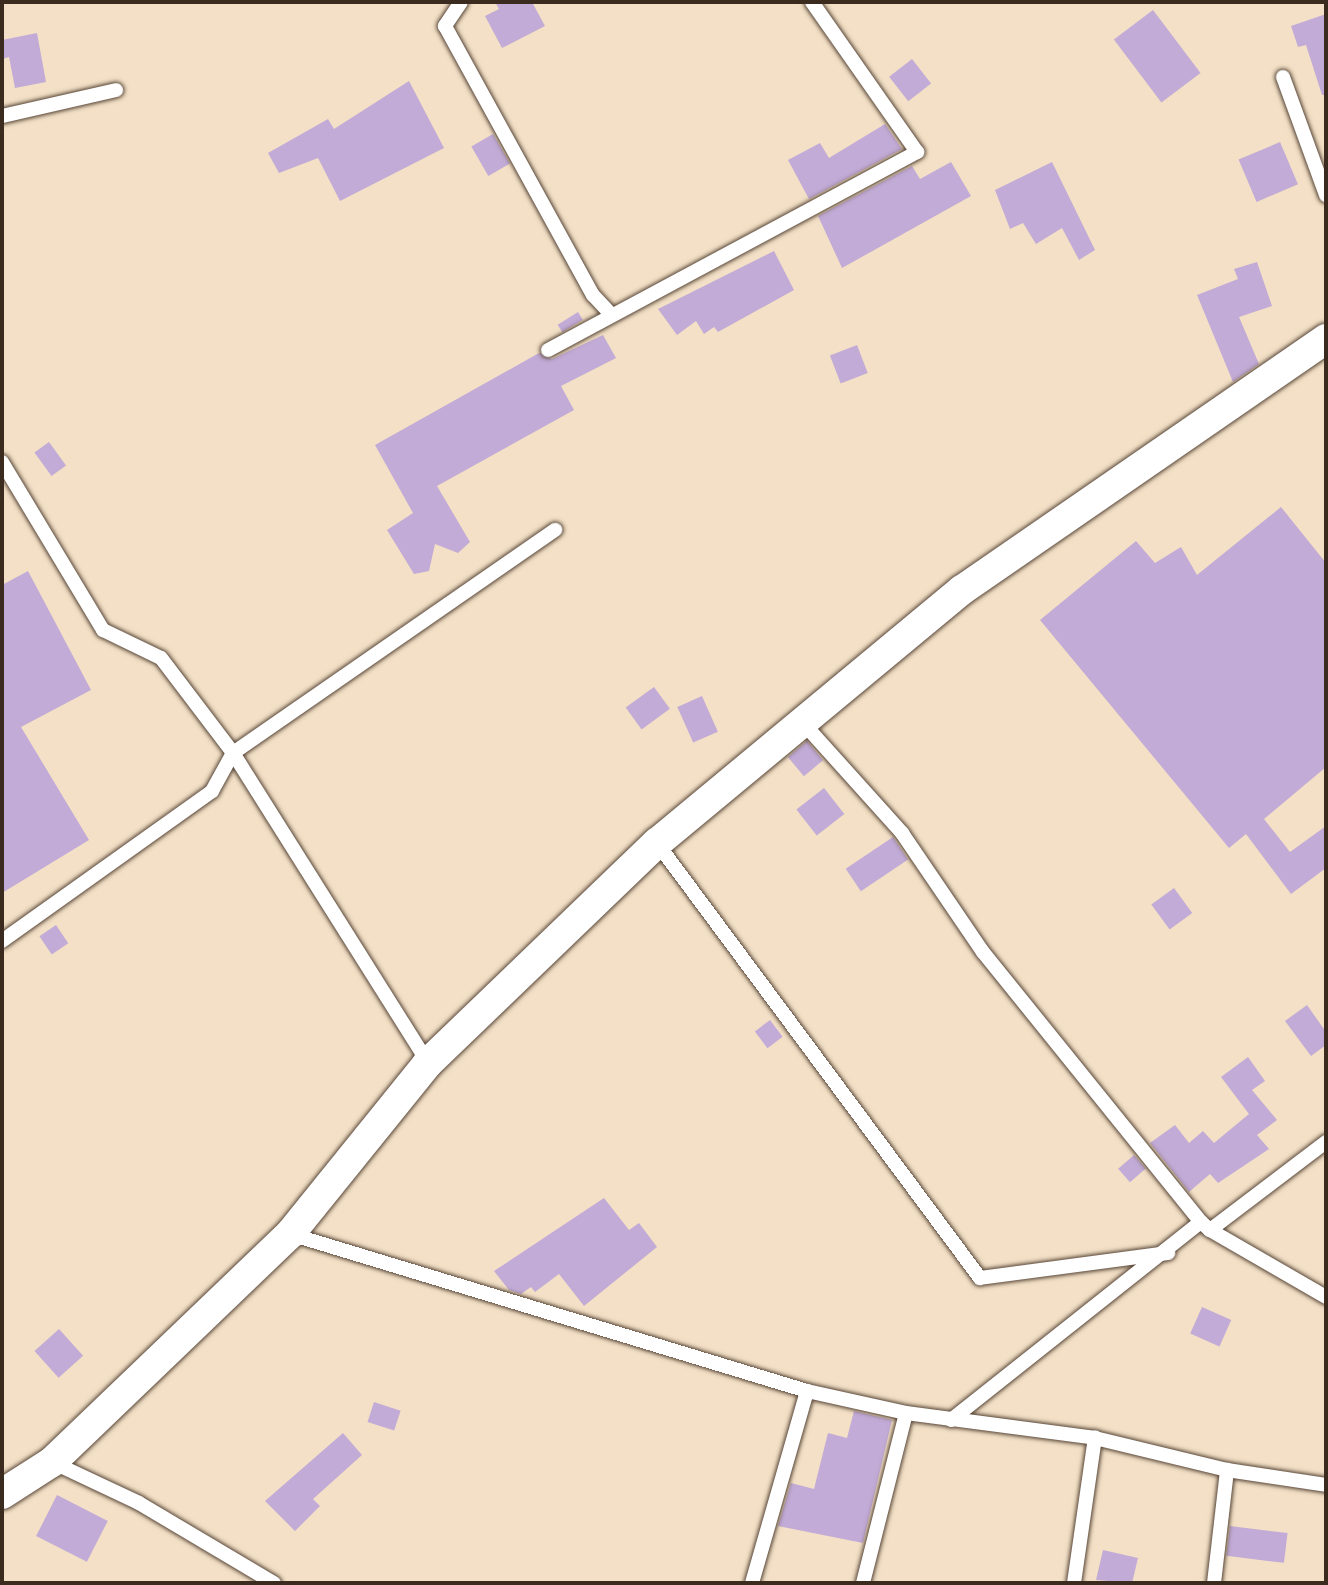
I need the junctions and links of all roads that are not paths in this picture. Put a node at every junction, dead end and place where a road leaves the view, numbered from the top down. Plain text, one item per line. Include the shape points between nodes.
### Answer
1 (461, 2) edge
2 (812, 2) edge
3 (1283, 77) dead end
4 (116, 90) dead end
5 (2, 116) edge
6 (1326, 195) edge
7 (611, 314) junction
8 (1326, 339) edge
9 (548, 350) dead end
10 (2, 462) edge
11 (555, 530) dead end
12 (804, 724) junction
13 (233, 752) junction
14 (657, 843) junction
15 (2, 940) edge
16 (428, 1063) junction
17 (1326, 1142) edge
18 (1206, 1226) junction
19 (290, 1234) junction
20 (1168, 1253) junction
21 (1326, 1297) edge
22 (807, 1391) junction
23 (906, 1413) junction
24 (951, 1420) junction
25 (1095, 1438) junction
26 (52, 1462) junction
27 (1227, 1470) junction
28 (1326, 1485) edge
29 (2, 1494) edge
30 (274, 1583) edge
31 (752, 1583) edge
32 (863, 1583) edge
33 (1074, 1583) edge
34 (1214, 1583) edge

1 - 7 lane via 445,26 593,295
2 - 7 lane via 917,152
3 - 6 lane
4 - 5 lane
7 - 9 lane
8 - 12 street via 962,590
10 - 13 lane via 103,630 161,658
11 - 13 lane
12 - 14 street
12 - 18 lane via 902,833 983,951
13 - 15 lane via 212,791
13 - 16 lane
14 - 16 street
14 - 20 lane via 980,1278
16 - 19 street
17 - 18 lane
18 - 20 lane
18 - 21 lane
19 - 22 lane
19 - 26 street
20 - 24 lane
22 - 23 lane
22 - 31 lane
23 - 24 lane
23 - 32 lane
24 - 25 lane
25 - 27 lane
25 - 33 lane
26 - 29 street
26 - 30 lane via 139,1503
27 - 28 lane
27 - 34 lane

